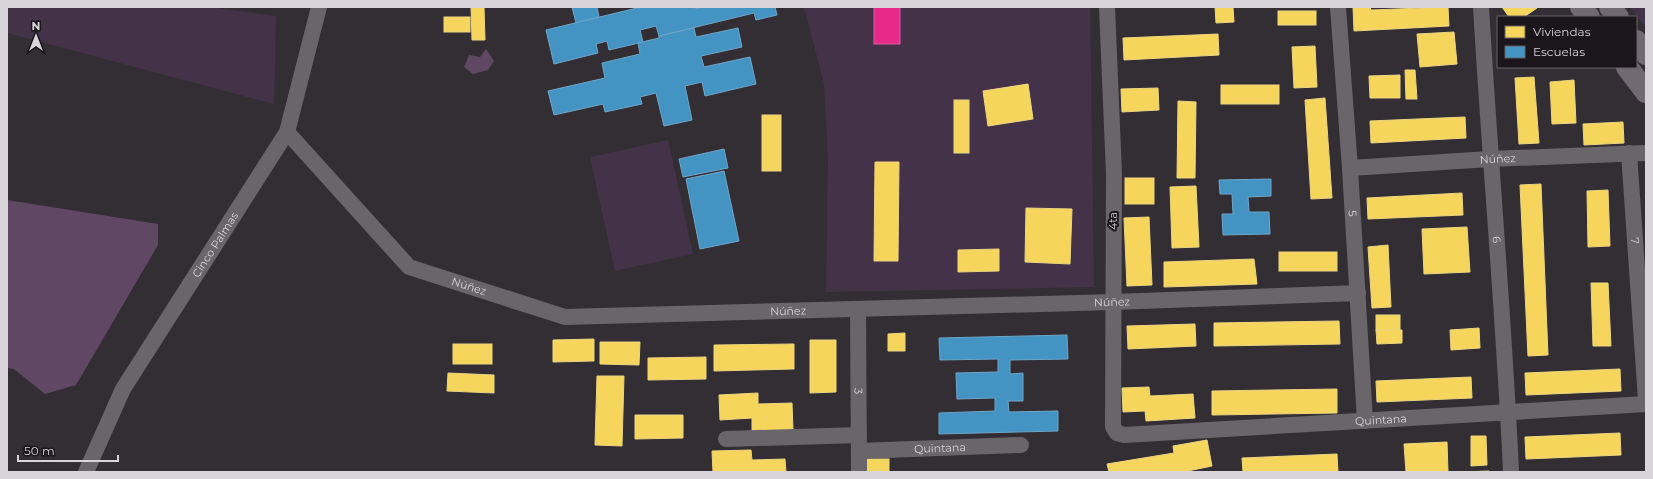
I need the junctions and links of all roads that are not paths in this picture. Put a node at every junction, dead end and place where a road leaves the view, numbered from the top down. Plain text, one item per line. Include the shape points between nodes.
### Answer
1 (319, 7) edge
2 (1107, 7) edge
3 (1338, 7) edge
4 (1481, 7) edge
5 (1581, 7) edge
6 (1610, 7) edge
7 (1588, 16) edge
8 (1617, 16) edge
9 (1637, 42) edge
10 (1646, 54) edge
11 (1628, 68) edge
12 (1646, 92) edge
13 (287, 132) junction
14 (1629, 153) junction
15 (1646, 153) edge
16 (1490, 159) junction
17 (1350, 168) junction
18 (1358, 293) junction
19 (1113, 302) junction
20 (858, 310) junction
21 (1646, 400) edge
22 (1646, 404) edge
23 (1508, 412) junction
24 (1365, 421) junction
25 (1117, 433) joint
26 (726, 439) dead end
27 (859, 443) junction
28 (1021, 445) dead end
29 (86, 472) edge
30 (859, 472) edge
31 (1511, 472) edge

1 - 13 street, Cinco Palmas
2 - 19 street, 4ta via 1114,174
3 - 17 street, 5
4 - 16 street, 6
5 - 7 highway
6 - 8 highway
9 - 10 highway
11 - 12 highway
13 - 20 street, Núñez via 409,267 565,317
13 - 29 street, Cinco Palmas via 123,389
14 - 15 street, Núñez
14 - 16 street, Núñez
14 - 21 street, 7
16 - 17 street, Núñez
16 - 23 street, 6
17 - 18 street, 5
18 - 19 street, Núñez
18 - 24 street, 5
19 - 20 street, Núñez
19 - 25 street, 4ta via 1113,427
20 - 27 street, 3
22 - 23 street, Quintana
23 - 24 street, Quintana
23 - 31 street, 6
24 - 25 street, Quintana via 1124,435
26 - 27 street, Quintana
27 - 28 street, Quintana
27 - 30 street, 3

